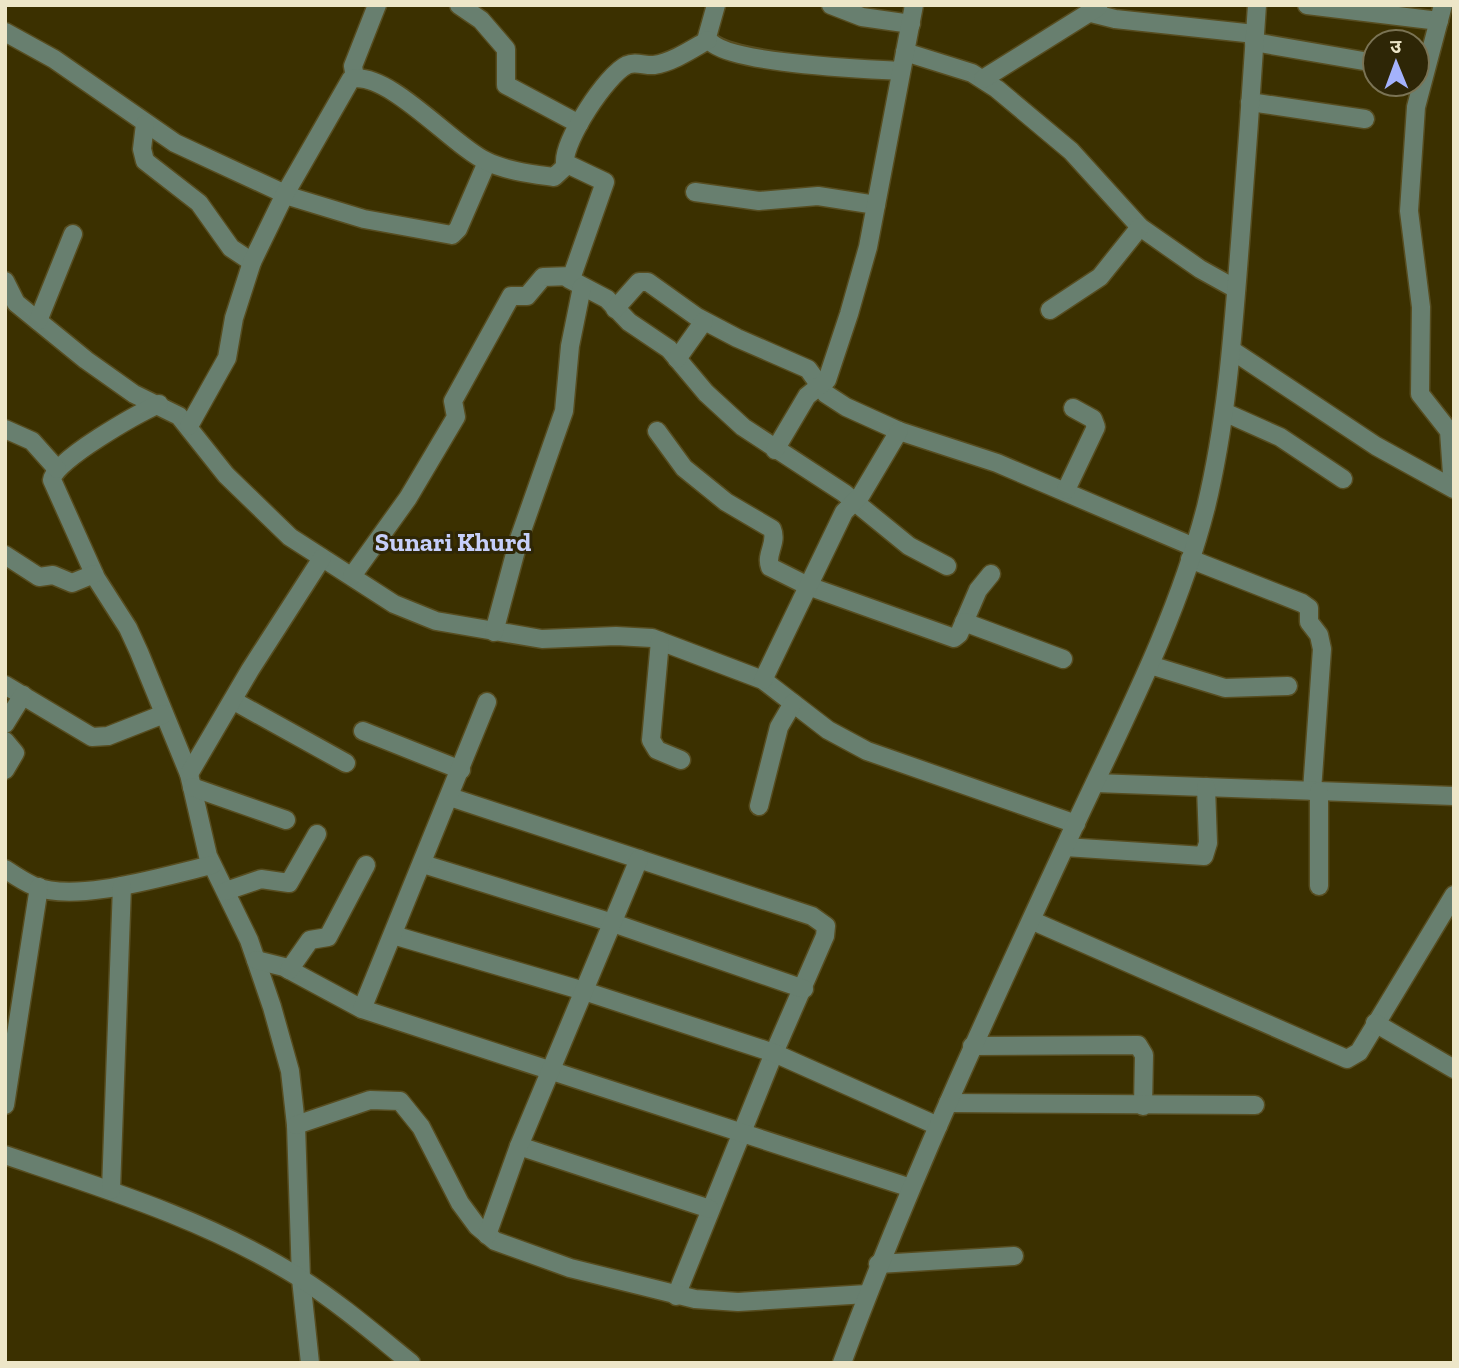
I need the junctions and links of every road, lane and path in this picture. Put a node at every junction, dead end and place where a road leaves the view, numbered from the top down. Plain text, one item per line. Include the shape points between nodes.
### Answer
1 (377, 5) edge
2 (459, 5) edge
3 (716, 5) edge
4 (831, 5) edge
5 (914, 5) edge
6 (1257, 5) edge
7 (1307, 5) edge
8 (1096, 9) edge
9 (1441, 13) edge
10 (911, 24) junction
11 (5, 32) edge
12 (1254, 38) junction
13 (708, 40) junction
14 (1431, 41) edge
15 (905, 52) junction
16 (1361, 60) edge
17 (901, 71) junction
18 (355, 78) junction
19 (983, 79) junction
20 (1417, 98) edge
21 (1250, 102) junction
22 (1365, 119) dead end
23 (145, 124) junction
24 (579, 124) junction
25 (487, 162) junction
26 (567, 165) junction
27 (695, 192) dead end
28 (285, 194) junction
29 (876, 205) junction
30 (1140, 227) junction
31 (73, 234) dead end
32 (252, 262) junction
33 (575, 283) junction
34 (1236, 289) junction
35 (7, 294) edge
36 (615, 309) junction
37 (1050, 310) dead end
38 (38, 321) junction
39 (704, 321) junction
40 (1233, 351) junction
41 (677, 359) junction
42 (821, 387) junction
43 (159, 404) junction
44 (1073, 408) dead end
45 (1224, 412) junction
46 (189, 426) junction
47 (5, 429) edge
48 (657, 431) dead end
49 (899, 431) junction
50 (775, 450) junction
51 (57, 469) junction
52 (1343, 479) dead end
53 (1453, 488) edge
54 (1066, 491) junction
55 (855, 501) junction
56 (1192, 553) junction
57 (5, 555) edge
58 (322, 558) junction
59 (947, 566) dead end
60 (94, 574) junction
61 (991, 574) dead end
62 (352, 576) junction
63 (808, 586) junction
64 (964, 622) junction
65 (494, 632) junction
66 (660, 641) junction
67 (1063, 659) dead end
68 (1150, 665) junction
69 (763, 680) junction
70 (5, 685) edge
71 (1288, 686) dead end
72 (23, 695) junction
73 (234, 701) junction
74 (487, 702) dead end
75 (793, 703) junction
76 (164, 714) junction
77 (5, 724) edge
78 (363, 731) dead end
79 (5, 741) edge
80 (681, 760) dead end
81 (346, 763) dead end
82 (5, 770) edge
83 (461, 770) junction
84 (191, 781) junction
85 (1095, 783) junction
86 (1206, 787) junction
87 (1316, 791) junction
88 (1454, 796) edge
89 (450, 797) junction
90 (759, 806) dead end
91 (286, 820) dead end
92 (1076, 824) junction
93 (317, 834) dead end
94 (1065, 847) junction
95 (639, 859) junction
96 (212, 864) junction
97 (423, 864) junction
98 (366, 865) dead end
99 (5, 869) edge
100 (122, 886) junction
101 (1319, 886) dead end
102 (39, 887) junction
103 (226, 891) junction
104 (1454, 895) edge
105 (1033, 921) junction
106 (613, 923) junction
107 (393, 936) junction
108 (256, 960) junction
109 (289, 970) junction
110 (803, 989) junction
111 (584, 991) junction
112 (11, 1009) edge
113 (362, 1009) junction
114 (1375, 1023) junction
115 (972, 1046) junction
116 (774, 1053) junction
117 (1454, 1069) edge
118 (550, 1070) junction
119 (948, 1103) junction
120 (5, 1105) edge
121 (1255, 1105) dead end
122 (1143, 1106) junction
123 (296, 1125) junction
124 (937, 1126) junction
125 (743, 1133) junction
126 (519, 1146) junction
127 (5, 1155) edge
128 (911, 1188) junction
129 (111, 1190) junction
130 (710, 1209) junction
131 (487, 1235) junction
132 (1014, 1256) dead end
133 (878, 1264) junction
134 (301, 1279) junction
135 (867, 1294) junction
136 (676, 1296) junction
137 (310, 1363) edge
138 (411, 1363) edge
139 (842, 1363) edge

1 - 18 street via 354,62
2 - 24 street via 481,19 506,49 506,85
3 - 13 street
4 - 10 street via 862,18
5 - 10 street
6 - 12 street
7 - 9 street
8 - 12 street via 1110,18
8 - 19 street
9 - 14 street
10 - 15 street
11 - 23 street via 54,59
12 - 16 street
12 - 21 street
13 - 17 street via 729,51 772,60
13 - 24 street via 660,64 626,65
15 - 17 street
15 - 19 street
17 - 29 street
18 - 25 street via 406,100
18 - 28 street
19 - 30 street via 1071,151
20 - 53 street via 1409,211 1421,307 1420,391 1424,403 1449,430
21 - 22 street
21 - 34 street
23 - 28 street via 201,157
23 - 32 street via 145,161 199,203 231,248
24 - 26 street via 564,156
25 - 26 street via 554,177
25 - 28 street via 452,235 364,219
26 - 33 street via 605,182
27 - 29 street via 759,201 818,195
28 - 32 street
29 - 42 street via 849,314
30 - 34 street
30 - 37 street via 1101,277
31 - 38 street
32 - 46 street via 227,358
33 - 36 street via 607,299
33 - 62 street via 543,277 527,296 511,296 453,401 456,418 408,498
33 - 65 street via 564,411 519,539
34 - 40 street
35 - 38 street
36 - 39 street via 642,281
36 - 41 street
38 - 43 street via 115,382
39 - 41 street
39 - 42 street via 805,367
40 - 45 street
40 - 53 street via 1376,446
41 - 50 street via 724,411
42 - 49 street via 833,400
42 - 50 street via 807,396
43 - 46 street
43 - 51 street via 111,429
44 - 54 street via 1094,420 1096,427
45 - 52 street via 1280,437
45 - 56 street
46 - 58 street via 240,490 290,537
47 - 51 street via 32,441
48 - 63 street via 684,468 726,502 772,529 770,567
49 - 54 street via 977,455
49 - 55 street
50 - 55 street
51 - 60 street via 52,480
54 - 56 street
55 - 59 street via 909,546
55 - 63 street via 844,512
56 - 68 street
56 - 87 street via 1310,608 1309,622 1322,649
57 - 60 street via 39,577 53,575 72,583
58 - 62 street
58 - 73 street
60 - 76 street via 134,640
61 - 64 street
62 - 65 street via 420,615
63 - 64 street via 950,638 957,637
63 - 69 street
64 - 67 street
65 - 66 street via 542,639 616,636
66 - 69 street
66 - 80 street via 651,740 657,750
68 - 71 street via 1225,688
68 - 85 street
69 - 75 street
70 - 72 street
72 - 76 street via 92,737 108,736
72 - 77 street
73 - 81 street
73 - 84 street
74 - 83 street
75 - 90 street via 779,727
75 - 92 street via 828,730 867,751
76 - 84 street
78 - 83 street
79 - 82 street via 15,754
83 - 89 street
84 - 91 street
84 - 96 street
85 - 86 street
85 - 92 street
86 - 87 street
86 - 94 street via 1208,843 1204,856
87 - 88 street
87 - 101 street
89 - 95 street
89 - 97 street
92 - 94 street
93 - 103 street via 289,883 261,879
94 - 105 street
95 - 106 street
95 - 110 street via 821,920 826,933
96 - 100 street
96 - 103 street
97 - 106 street
97 - 107 street
98 - 109 street via 328,937 310,940
99 - 102 street
100 - 102 street via 74,891
100 - 129 street
102 - 112 street
103 - 108 street
104 - 114 street
105 - 114 street via 1339,1057 1355,1056
105 - 115 street
106 - 110 street
106 - 111 street
107 - 111 street
107 - 113 street
108 - 109 street
108 - 123 street via 288,1063
109 - 113 street
110 - 116 street
111 - 116 street
111 - 118 street
112 - 120 street
113 - 118 street
114 - 117 street
115 - 119 street
115 - 122 street via 1138,1045 1143,1055
116 - 124 street
116 - 125 street
118 - 125 street
118 - 126 street
119 - 122 street
119 - 124 street
121 - 122 street
123 - 131 street via 370,1100 400,1101 421,1127 460,1203
123 - 134 street
124 - 128 street
125 - 128 street
125 - 130 street
126 - 130 street
126 - 131 street
127 - 129 street
128 - 133 street
129 - 134 street via 212,1231
130 - 136 street
131 - 136 street via 570,1268
132 - 133 street
133 - 135 street
134 - 137 street
134 - 138 street
135 - 136 street via 727,1302
135 - 139 street

